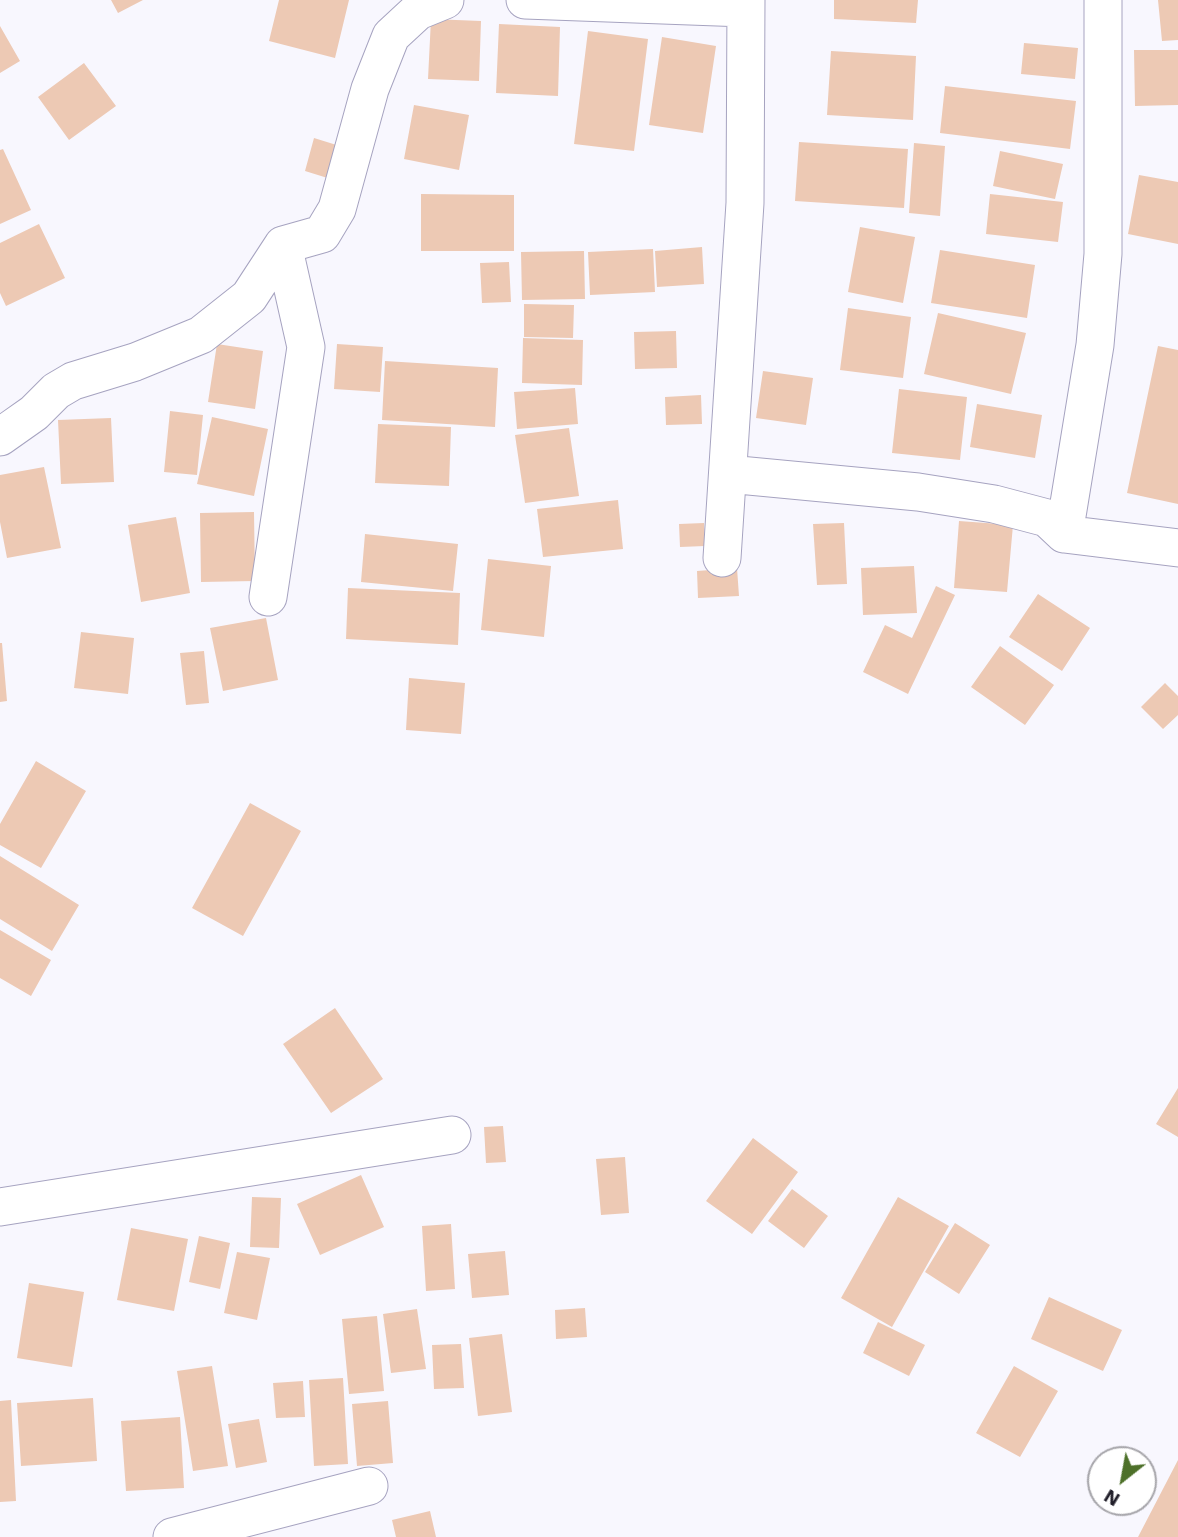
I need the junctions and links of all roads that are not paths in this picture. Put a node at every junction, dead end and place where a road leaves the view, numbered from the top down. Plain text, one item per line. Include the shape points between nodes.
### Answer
1 (445, 0) edge
2 (524, 0) edge
3 (1110, 1) edge
4 (745, 4) edge
5 (283, 245) junction
6 (0, 437) edge
7 (728, 474) junction
8 (1064, 534) junction
9 (1178, 548) edge
10 (722, 558) dead end
11 (268, 597) dead end
12 (452, 1135) dead end
13 (0, 1207) edge
14 (369, 1486) dead end
15 (172, 1537) edge

1 - 5 street via 418,10 391,36 370,89 337,209 322,234
2 - 4 street
3 - 8 street via 1103,254 1095,345
4 - 7 street via 745,204
5 - 6 street via 249,297 201,335 73,382
5 - 11 street via 306,347
7 - 8 street via 994,504 1047,518
7 - 10 street
8 - 9 street
12 - 13 street
14 - 15 street

